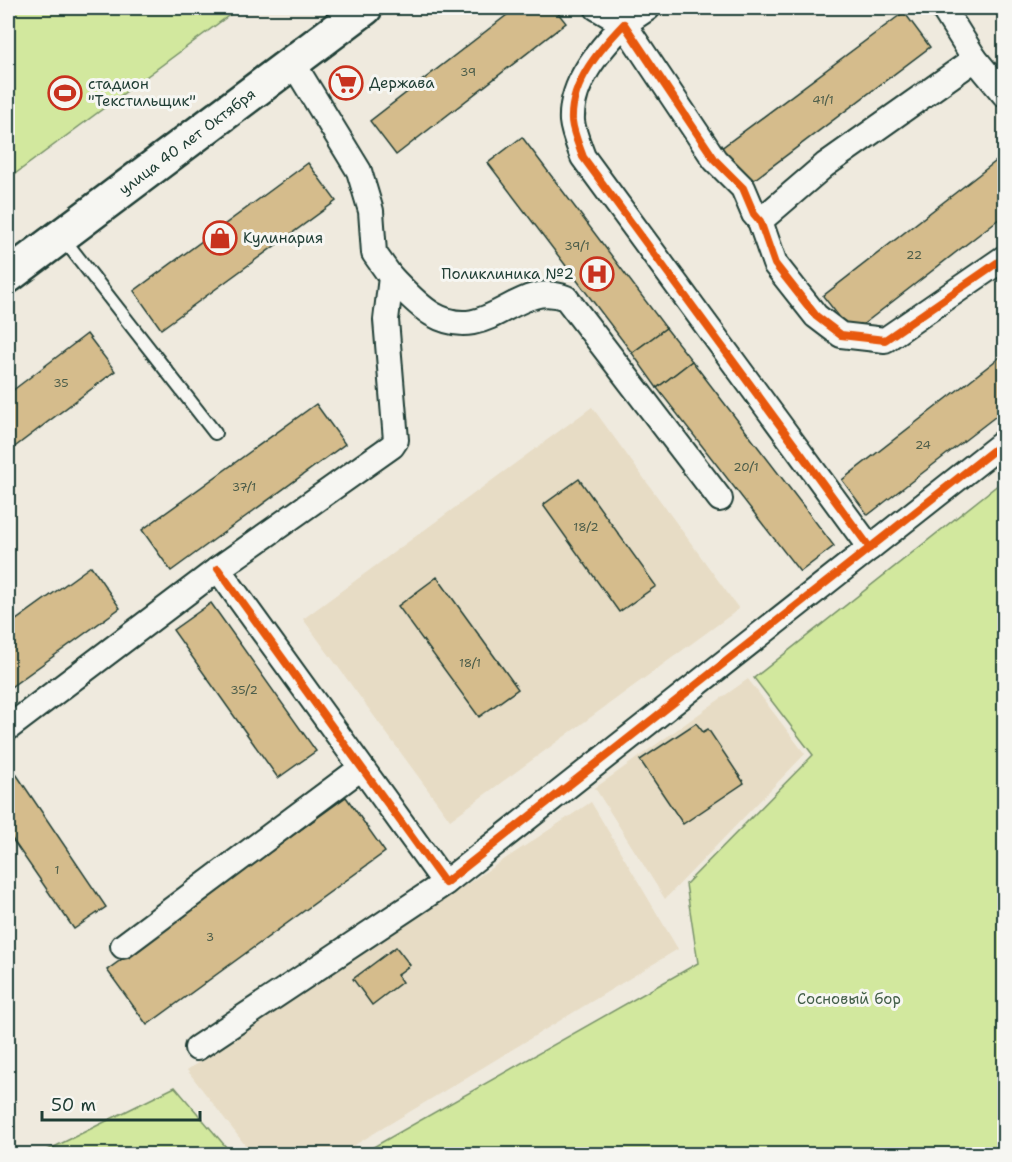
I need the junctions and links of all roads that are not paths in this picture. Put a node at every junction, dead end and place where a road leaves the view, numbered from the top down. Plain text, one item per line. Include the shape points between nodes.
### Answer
1 (365, 8) edge
2 (597, 8) edge
3 (648, 8) edge
4 (944, 8) edge
5 (624, 24) junction
6 (975, 59) junction
7 (293, 63) junction
8 (1005, 94) edge
9 (760, 221) junction
10 (61, 236) junction
11 (1005, 258) edge
12 (8, 276) edge
13 (391, 277) junction
14 (215, 433) dead end
15 (1005, 441) edge
16 (720, 499) dead end
17 (870, 548) junction
18 (218, 569) junction
19 (8, 728) edge
20 (361, 768) junction
21 (445, 883) junction
22 (123, 946) dead end
23 (197, 1048) dead end

1 - 7 main road, улица 40 лет Октября
2 - 5 street
3 - 5 street
4 - 6 street
5 - 9 street via 715,160 743,188
5 - 17 street via 599,50 576,94 572,121 583,157
6 - 8 street
6 - 9 street via 825,165
7 - 10 main road, улица 40 лет Октября
7 - 13 street via 359,171 371,211 374,253
9 - 11 street via 775,264 816,316 841,335 868,340 885,340
10 - 12 main road, улица 40 лет Октября
10 - 14 lane
13 - 16 street via 431,314 466,324 490,318 536,295 551,292 566,298
13 - 18 street via 386,320 396,440
15 - 17 street
17 - 21 street
18 - 19 street
18 - 20 street
20 - 21 street
20 - 22 street
21 - 23 street

